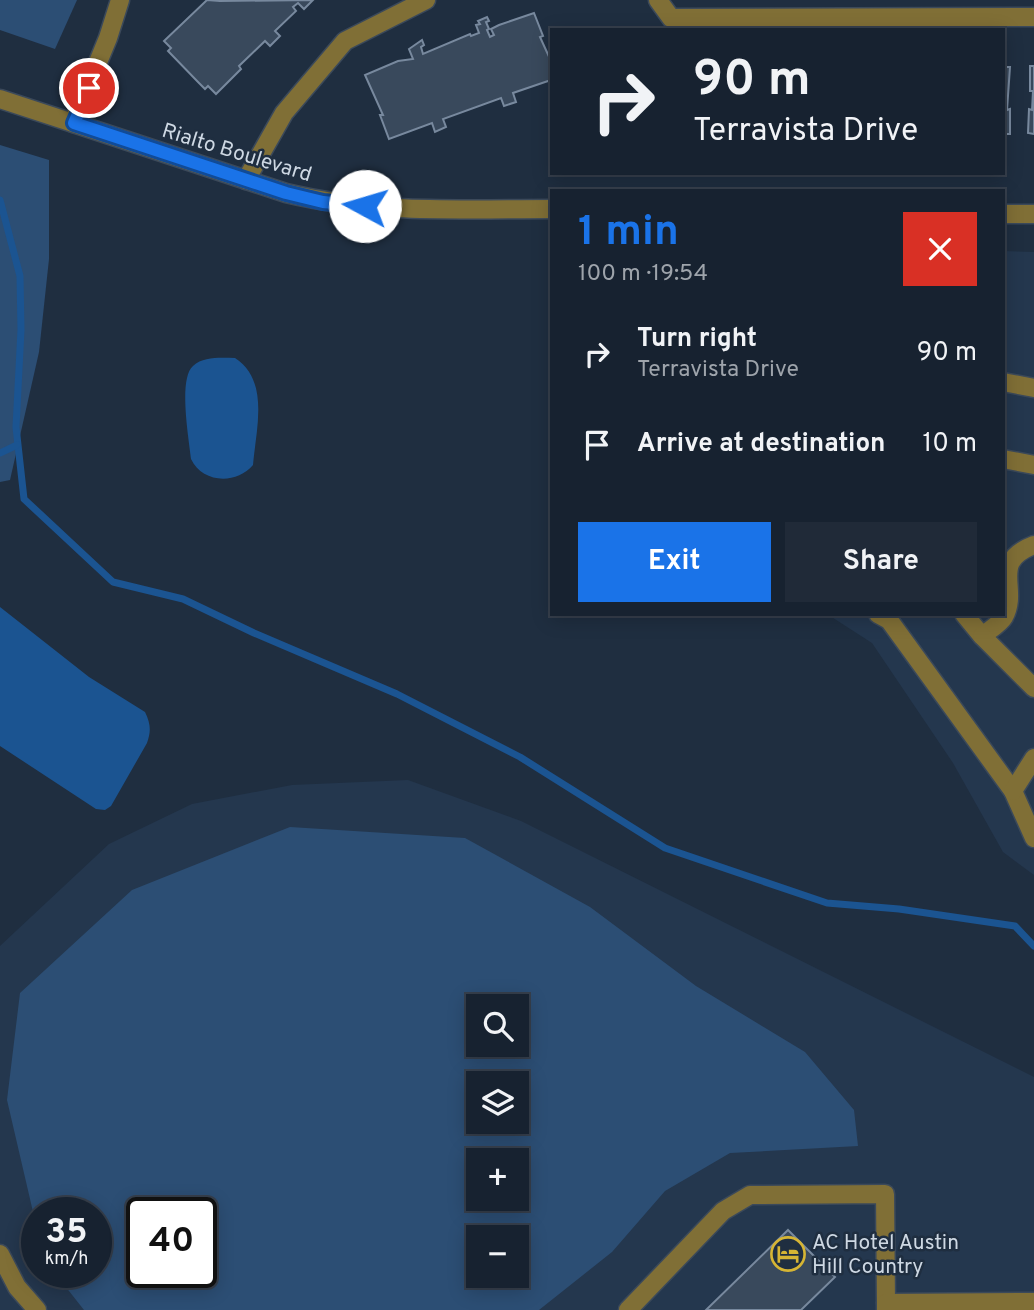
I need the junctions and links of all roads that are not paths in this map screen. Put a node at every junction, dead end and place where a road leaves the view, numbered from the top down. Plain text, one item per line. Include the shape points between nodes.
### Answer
1 (120, 0) edge
2 (426, 0) edge
3 (658, 0) edge
4 (1034, 17) edge
5 (803, 24) edge
6 (0, 99) edge
7 (74, 123) junction
8 (246, 180) junction
9 (550, 209) edge
10 (1005, 214) edge
11 (1034, 214) edge
12 (1005, 382) edge
13 (1034, 388) edge
14 (1005, 459) edge
15 (1034, 465) edge
16 (1034, 545) edge
17 (1005, 611) edge
18 (882, 616) edge
19 (966, 616) edge
20 (1004, 616) edge
21 (982, 636) junction
22 (1034, 688) edge
23 (1034, 758) edge
24 (1013, 791) junction
25 (1034, 838) edge
26 (0, 1254) edge
27 (1034, 1302) edge
28 (886, 1306) edge
29 (37, 1310) edge
30 (628, 1310) edge

1 - 7 street
2 - 8 street via 345,41 284,113
3 - 5 street via 671,18
4 - 5 street
6 - 7 street, Rialto Boulevard
7 - 8 street, Rialto Boulevard
8 - 9 street, Rialto Boulevard via 323,202 417,209
10 - 11 street
12 - 13 street
14 - 15 street
16 - 17 street via 1019,552 1007,567
18 - 24 street
19 - 21 street
20 - 21 street
21 - 22 street
23 - 24 street
24 - 25 street
26 - 29 street via 17,1287
27 - 28 street
28 - 30 street via 885,1194 750,1195 723,1211

